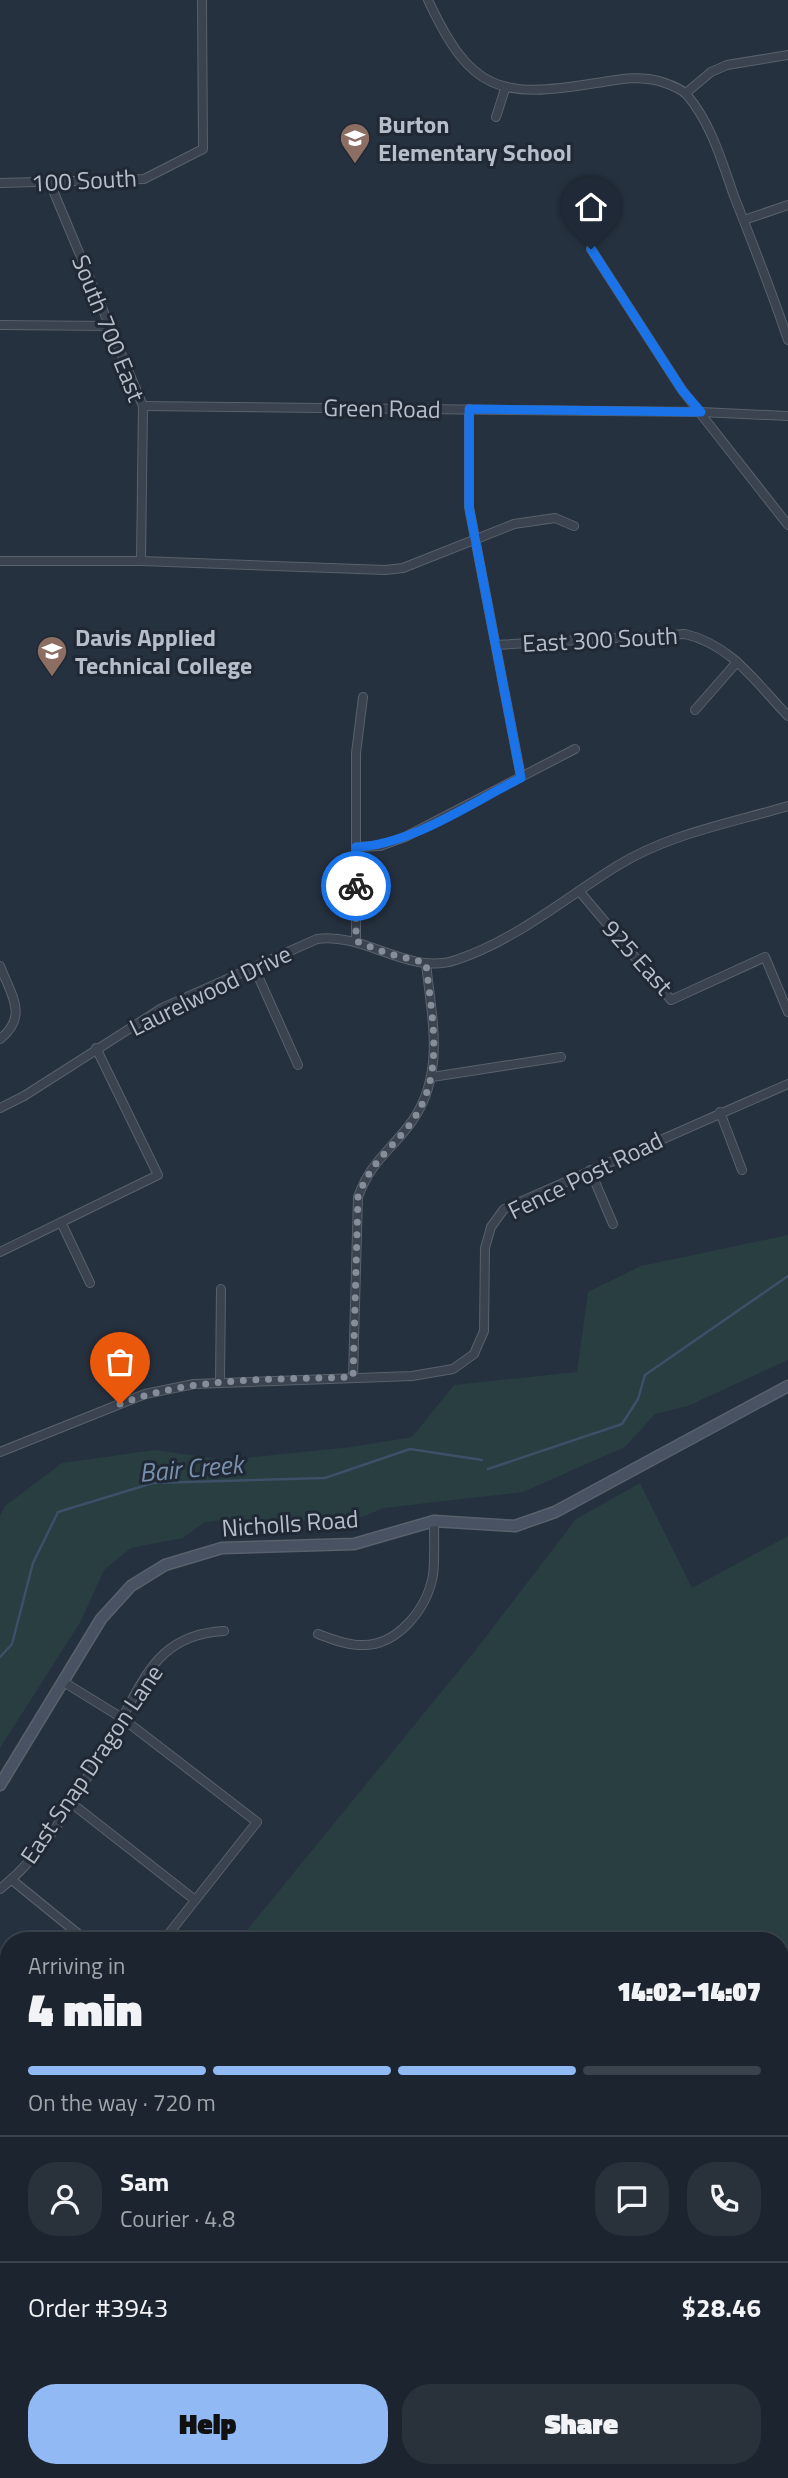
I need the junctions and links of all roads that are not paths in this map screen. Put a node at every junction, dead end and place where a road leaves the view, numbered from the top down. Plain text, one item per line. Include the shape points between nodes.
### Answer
1 (202, 0) edge
2 (428, 0) edge
3 (788, 55) edge
4 (505, 89) junction
5 (686, 93) junction
6 (496, 117) dead end
7 (0, 183) edge
8 (50, 183) junction
9 (788, 205) edge
10 (744, 220) junction
11 (591, 249) dead end
12 (0, 325) edge
13 (110, 326) junction
14 (788, 340) edge
15 (143, 406) junction
16 (469, 409) junction
17 (701, 412) junction
18 (788, 416) edge
19 (788, 525) edge
20 (574, 526) dead end
21 (476, 540) junction
22 (0, 561) edge
23 (141, 561) junction
24 (496, 645) junction
25 (737, 662) junction
26 (363, 697) dead end
27 (695, 710) dead end
28 (788, 716) edge
29 (575, 750) dead end
30 (521, 778) junction
31 (788, 806) edge
32 (356, 847) junction
33 (580, 891) junction
34 (356, 941) junction
35 (426, 963) junction
36 (0, 966) edge
37 (254, 967) junction
38 (788, 1012) edge
39 (0, 1039) edge
40 (96, 1048) junction
41 (561, 1057) dead end
42 (298, 1065) dead end
43 (432, 1077) junction
44 (788, 1084) edge
45 (0, 1108) edge
46 (720, 1112) junction
47 (590, 1170) junction
48 (742, 1170) dead end
49 (61, 1222) junction
50 (613, 1224) dead end
51 (0, 1252) edge
52 (90, 1283) dead end
53 (221, 1289) dead end
54 (353, 1377) junction
55 (220, 1382) junction
56 (788, 1386) edge
57 (0, 1452) edge
58 (434, 1521) junction
59 (224, 1631) dead end
60 (318, 1634) dead end
61 (62, 1681) junction
62 (122, 1718) junction
63 (0, 1784) edge
64 (70, 1802) junction
65 (12, 1880) junction
66 (0, 1889) edge
67 (195, 1900) junction
68 (77, 1932) edge
69 (170, 1932) edge

1 - 8 street, 100 South via 203,149 144,178
2 - 4 street via 446,39 462,60
3 - 5 street via 727,65
4 - 5 street via 554,90 629,78 650,79
4 - 6 street
5 - 10 street via 710,132
7 - 8 street, 100 South
8 - 13 street, South 700 East
9 - 10 street
10 - 14 street
11 - 17 street
12 - 13 street
13 - 15 street, South 700 East
15 - 16 street, Green Road
15 - 23 street, South 700 East
16 - 17 street, Green Road
16 - 21 street via 469,507
17 - 18 street, Green Road
17 - 19 street
20 - 21 street via 555,518 514,524
21 - 23 street via 394,569
21 - 24 street
22 - 23 street
24 - 25 street, East 300 South via 685,634 724,648
24 - 30 street
25 - 27 street
25 - 28 street, East 300 South
26 - 32 street via 356,753
29 - 30 street
30 - 32 street via 405,837 380,846
31 - 33 street via 678,838 619,865
32 - 34 street
33 - 35 street via 545,916 479,950 455,961
33 - 38 street, 925 East via 671,1000 765,957
34 - 35 street, Laurelwood Drive
34 - 37 street, Laurelwood Drive via 336,936 317,939
35 - 43 street via 435,1028
36 - 39 street via 17,1012 13,1028
37 - 40 street, Laurelwood Drive via 162,1008
37 - 42 street
40 - 45 street, Laurelwood Drive
40 - 49 street via 158,1175
41 - 43 street
43 - 54 street via 409,1126 367,1173 358,1197
44 - 46 street, Fence Post Road
46 - 47 street, Fence Post Road
46 - 48 street
47 - 50 street
47 - 54 street, Fence Post Road via 504,1209 491,1227 485,1248 484,1331 474,1354 453,1370
49 - 51 street
49 - 52 street
53 - 55 street
54 - 55 street, Fence Post Road
55 - 57 street, Fence Post Road via 145,1394
56 - 58 street, Nicholls Road via 534,1521 505,1526
58 - 60 street via 432,1579 419,1608 402,1629 383,1641 361,1645
58 - 61 street, Nicholls Road via 355,1544 222,1548 178,1559 120,1596
59 - 62 street, East Snap Dragon Lane via 194,1636 164,1655
61 - 62 street
61 - 63 street, Nicholls Road
62 - 64 street, East Snap Dragon Lane
62 - 67 street via 257,1822
64 - 65 street, East Snap Dragon Lane
64 - 67 street
65 - 66 street, East Snap Dragon Lane
65 - 68 street
67 - 69 street

